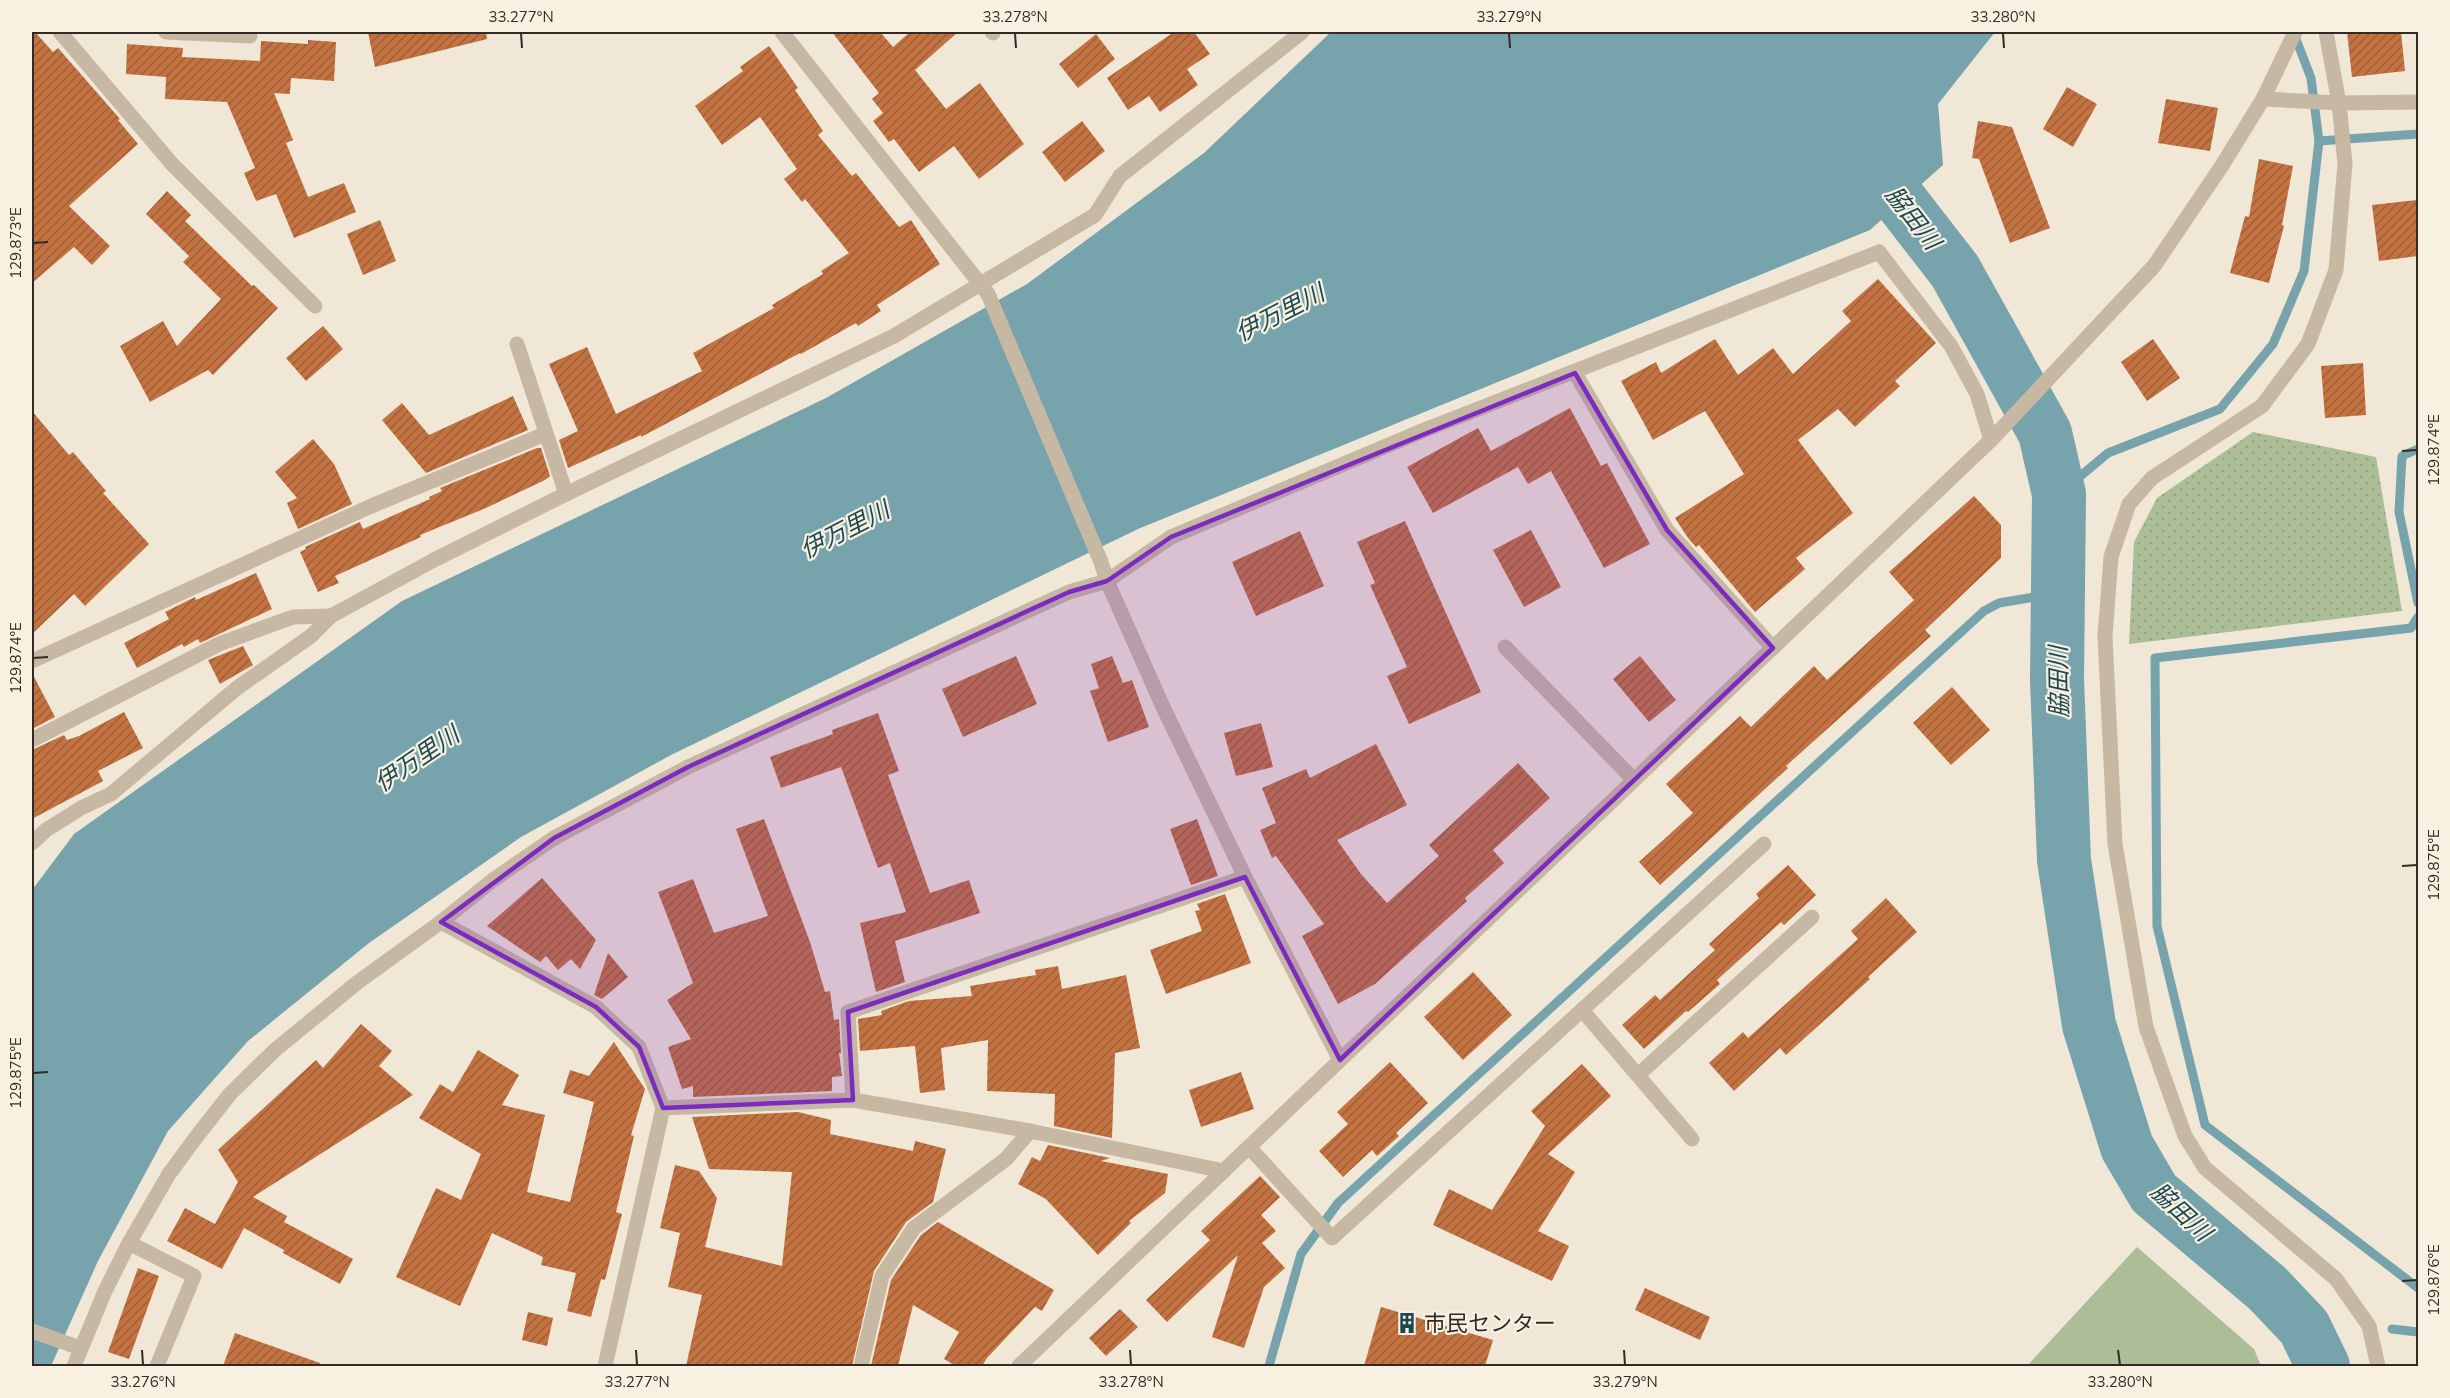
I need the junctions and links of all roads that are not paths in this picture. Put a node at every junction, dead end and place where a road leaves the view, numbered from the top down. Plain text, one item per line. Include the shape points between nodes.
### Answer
1 (60, 32) edge
2 (166, 32) edge
3 (782, 32) edge
4 (1302, 32) edge
5 (2295, 32) edge
6 (2326, 32) edge
7 (250, 36) dead end
8 (2263, 99) junction
9 (2418, 102) edge
10 (2339, 103) junction
11 (983, 289) junction
12 (315, 306) dead end
13 (517, 344) dead end
14 (1575, 373) junction
15 (545, 434) junction
16 (1991, 440) junction
17 (566, 494) junction
18 (1107, 581) junction
19 (331, 616) junction
20 (1505, 647) dead end
21 (1773, 648) junction
22 (32, 661) edge
23 (32, 740) edge
24 (1634, 780) junction
25 (32, 843) edge
26 (1764, 844) dead end
27 (1245, 877) junction
28 (1812, 916) dead end
29 (441, 922) junction
30 (1582, 1010) junction
31 (1340, 1060) junction
32 (1638, 1075) junction
33 (853, 1100) junction
34 (663, 1108) junction
35 (1030, 1131) junction
36 (1692, 1139) dead end
37 (1249, 1147) junction
38 (1224, 1171) junction
39 (129, 1244) junction
40 (32, 1331) edge
41 (80, 1348) junction
42 (74, 1366) edge
43 (157, 1366) edge
44 (606, 1366) edge
45 (861, 1366) edge
46 (1019, 1366) edge
47 (2378, 1366) edge

1 - 12 street via 172,164
2 - 7 street
3 - 11 street
4 - 11 street via 1120,176 1095,215
5 - 8 street
6 - 10 street
8 - 10 street
8 - 16 street via 2154,266
9 - 10 street
10 - 47 street via 2345,164 2336,270 2308,344 2262,406 2152,478 2129,504 2111,557 2105,636 2117,855 2146,1027 2186,1136 2205,1168 2336,1279 2369,1326
11 - 17 street
11 - 18 street
13 - 15 street
14 - 16 street via 1879,252 1951,346 1977,394
14 - 18 street via 1422,431 1171,537
14 - 21 street via 1667,530
15 - 17 street
15 - 22 street via 369,507
16 - 21 street
17 - 19 street
18 - 27 street
18 - 29 street via 1069,592 688,767 554,838
19 - 23 street via 293,617 219,644
19 - 25 street via 311,636 237,688 111,794 55,824
20 - 24 street
21 - 24 street
24 - 31 street
26 - 30 street
27 - 31 street
27 - 33 street via 848,1012
28 - 32 street
29 - 34 street via 596,1007 639,1047
29 - 39 street via 339,997 230,1094 169,1174
30 - 32 street
30 - 37 street via 1332,1238
31 - 37 street
32 - 36 street
33 - 34 street
33 - 35 street
34 - 44 street
35 - 38 street
35 - 45 street via 1006,1159 914,1228 882,1276
37 - 38 street
38 - 46 street
39 - 41 street
39 - 43 street via 194,1276
40 - 41 street
41 - 42 street

